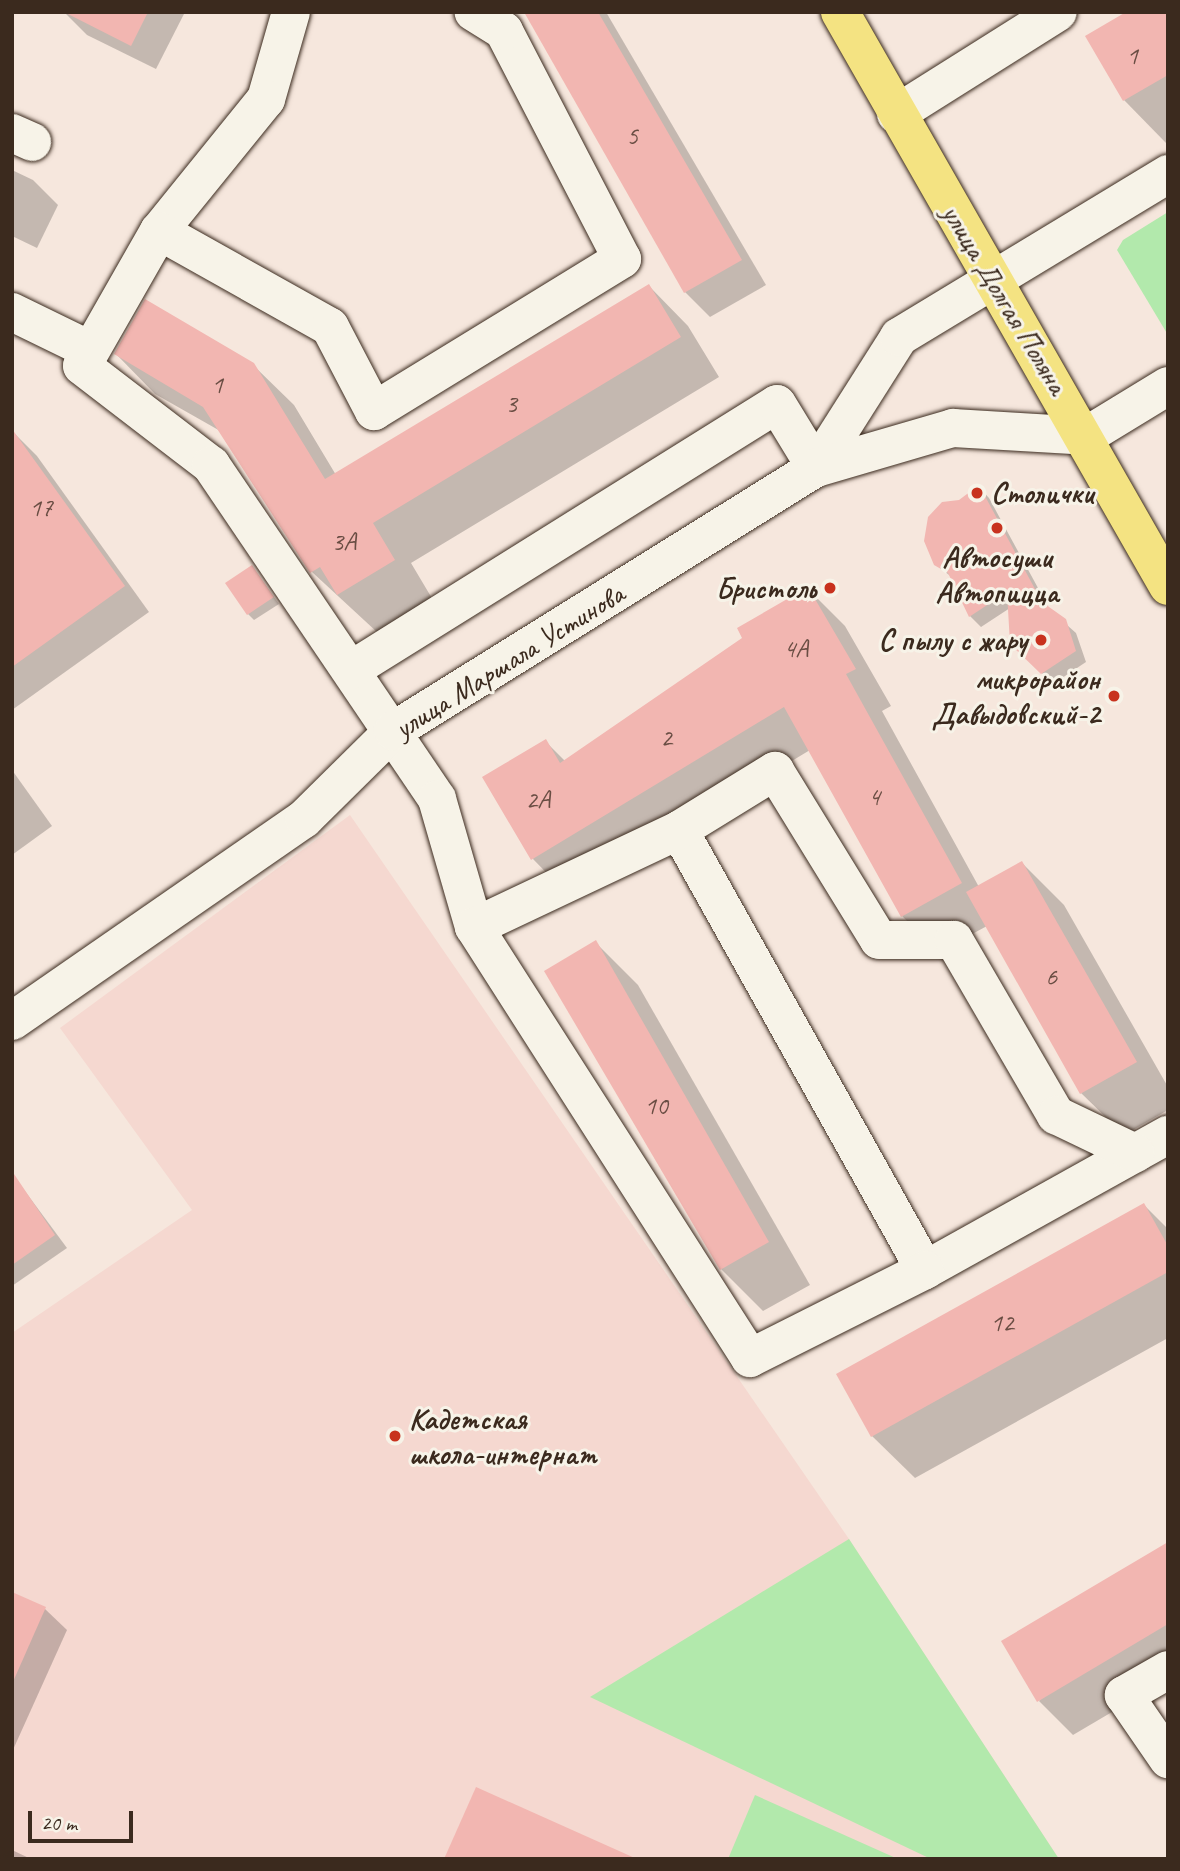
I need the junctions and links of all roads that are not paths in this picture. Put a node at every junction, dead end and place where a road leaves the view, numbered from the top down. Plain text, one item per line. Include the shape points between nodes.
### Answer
1 (291, 12) edge
2 (474, 12) edge
3 (841, 12) edge
4 (1058, 12) edge
5 (896, 114) junction
6 (1168, 174) edge
7 (159, 232) junction
8 (994, 281) junction
9 (12, 312) edge
10 (88, 349) junction
11 (1168, 386) edge
12 (1086, 436) junction
13 (816, 468) junction
14 (1168, 586) edge
15 (351, 670) junction
16 (393, 731) junction
17 (679, 830) junction
18 (474, 927) junction
19 (12, 1021) edge
20 (1168, 1135) edge
21 (1135, 1153) junction
22 (925, 1270) junction
23 (1168, 1670) edge
24 (1168, 1759) edge

1 - 7 street via 266,99
2 - 7 street via 504,31 622,259 374,411 330,327
3 - 5 main road, улица Долгая Поляна
4 - 5 street
5 - 8 main road, улица Долгая Поляна
6 - 8 street, улица Маршала Устинова
7 - 10 street
8 - 12 main road, улица Долгая Поляна
8 - 13 street, улица Маршала Устинова via 899,337
9 - 10 street
10 - 15 street via 82,366 211,465
11 - 12 street
12 - 13 street, улица Маршала Устинова via 953,428
12 - 14 main road, улица Долгая Поляна
13 - 15 street via 777,404
13 - 16 street, улица Маршала Устинова
15 - 16 street
16 - 18 street via 437,799
16 - 19 street, улица Маршала Устинова via 304,819
17 - 18 street
17 - 21 street via 775,771 879,940 954,940 1056,1115
17 - 22 street
18 - 22 street via 750,1358
20 - 21 street
21 - 22 street
23 - 24 street via 1124,1696

